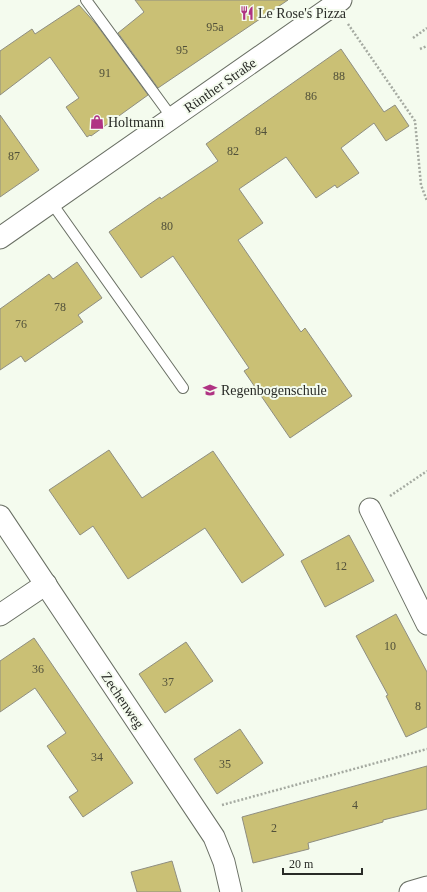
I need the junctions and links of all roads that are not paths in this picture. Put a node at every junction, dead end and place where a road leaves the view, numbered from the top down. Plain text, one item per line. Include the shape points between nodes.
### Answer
1 (86, 0) edge
2 (337, 2) edge
3 (173, 119) junction
4 (51, 202) junction
5 (0, 238) edge
6 (183, 388) dead end
7 (370, 509) road end
8 (0, 516) edge
9 (46, 584) junction
10 (0, 615) edge
11 (427, 624) edge
12 (427, 887) edge
13 (231, 892) edge
14 (410, 892) edge

1 - 3 lane
2 - 3 street, Rünther Straße
3 - 4 street, Rünther Straße
4 - 5 street, Rünther Straße
4 - 6 lane
7 - 11 street
8 - 9 street, Zechenweg
9 - 10 street
9 - 13 street, Zechenweg via 214,837 224,862
12 - 14 street

